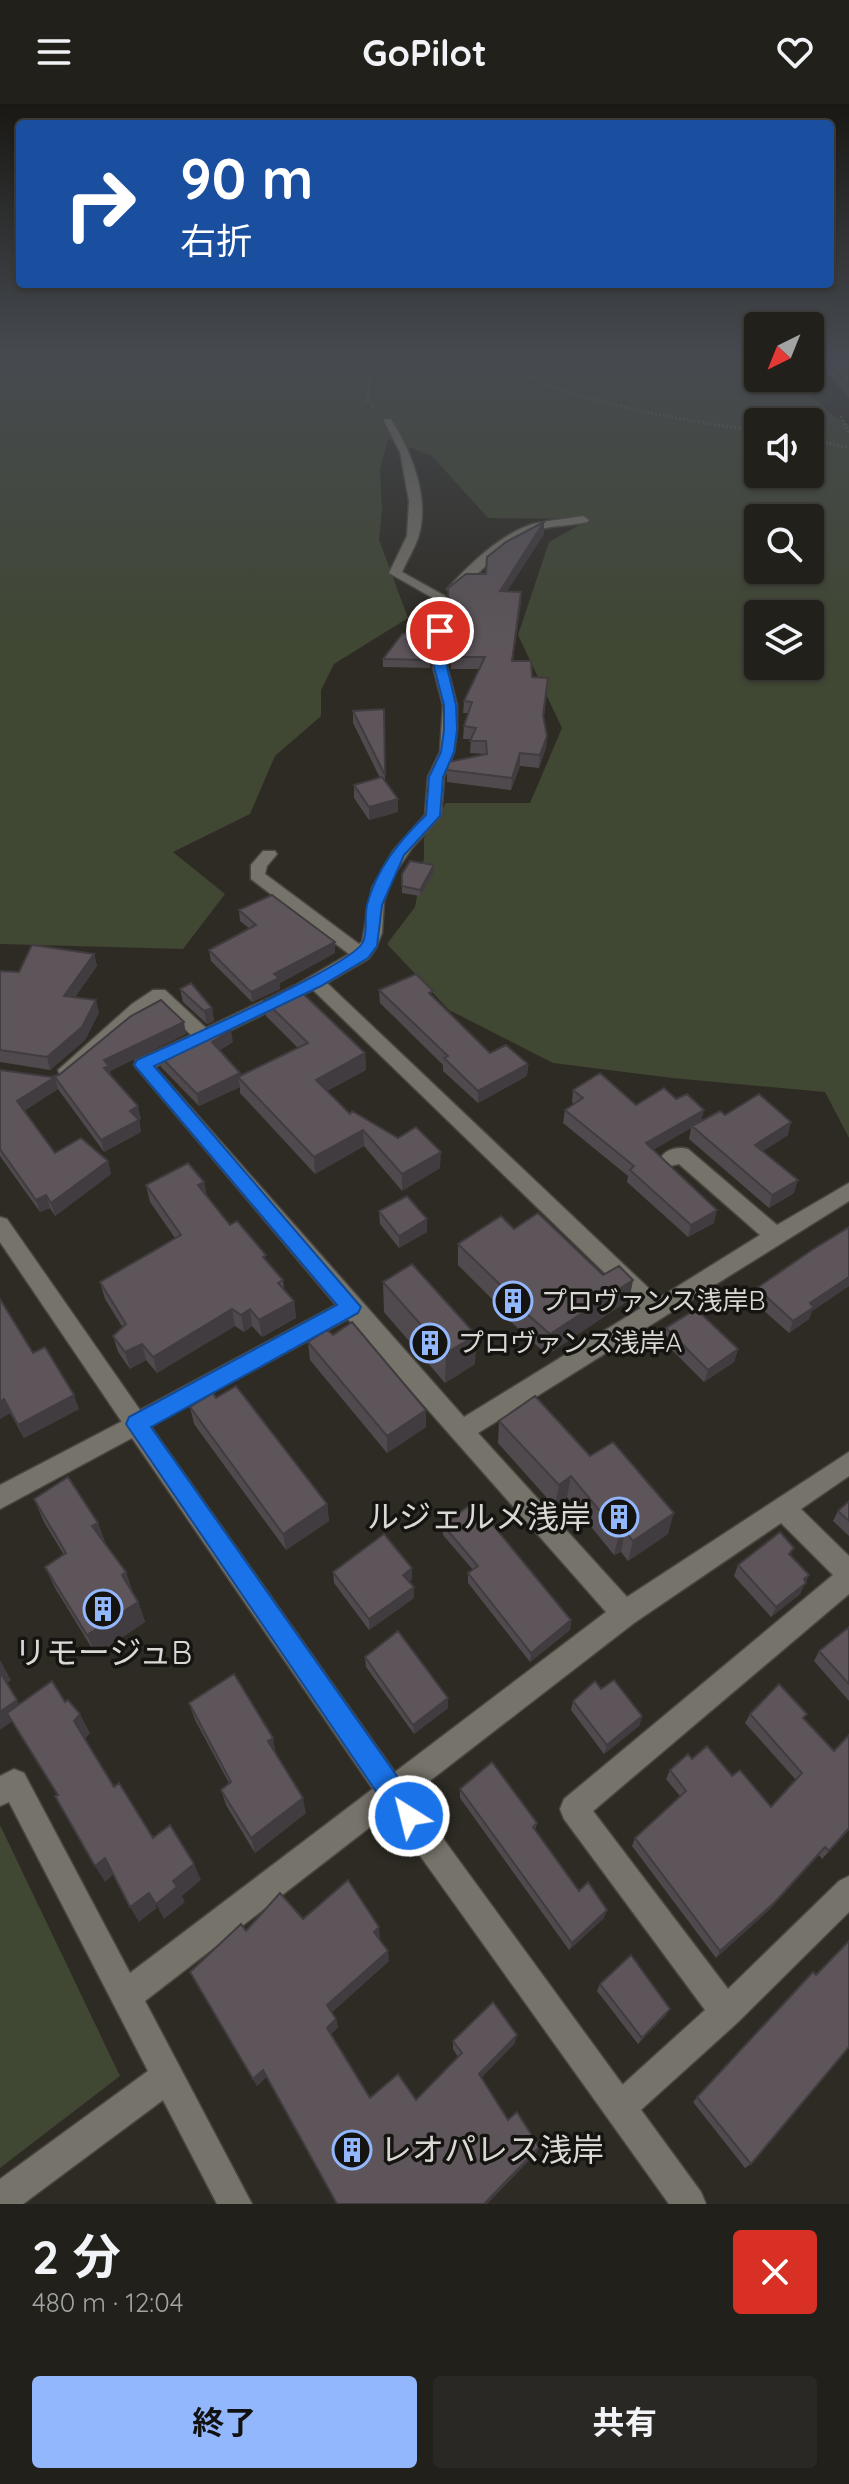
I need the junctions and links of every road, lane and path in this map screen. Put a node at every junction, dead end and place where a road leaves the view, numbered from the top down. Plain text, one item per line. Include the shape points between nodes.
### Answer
1 (404, 450) edge
2 (583, 520) dead end
3 (439, 596) junction
4 (269, 854) dead end
5 (362, 955) junction
6 (315, 982) junction
7 (203, 1036) junction
8 (55, 1080) edge
9 (670, 1159) dead end
10 (849, 1191) edge
11 (0, 1225) edge
12 (775, 1236) junction
13 (351, 1307) junction
14 (656, 1309) junction
15 (136, 1424) junction
16 (463, 1430) junction
17 (849, 1463) edge
18 (0, 1498) edge
19 (784, 1509) junction
20 (849, 1576) edge
21 (625, 1614) junction
22 (391, 1791) junction
23 (0, 1792) edge
24 (849, 1891) edge
25 (127, 1995) junction
26 (726, 2012) junction
27 (167, 2077) junction
28 (621, 2107) junction
29 (0, 2200) edge
30 (235, 2204) edge
31 (689, 2204) edge

1 - 3 street via 415,501 413,536 395,573
2 - 3 street via 518,536
3 - 5 street via 440,667 450,705 447,752 436,777 433,816 397,855 379,892 371,942
4 - 5 street via 257,875
5 - 6 street
6 - 7 street
6 - 14 street
7 - 8 street via 159,994
7 - 13 street via 143,1065
9 - 12 street via 681,1154
10 - 12 street
11 - 15 street
12 - 14 street
13 - 15 street
13 - 16 street
14 - 16 street
15 - 18 street
15 - 22 street
16 - 21 street
17 - 19 street
19 - 20 street
19 - 21 street
20 - 26 street via 574,1809
21 - 22 street
22 - 25 street
22 - 28 street
23 - 25 street via 14,1783
24 - 26 street
25 - 27 street
26 - 28 street
27 - 29 street
27 - 30 street
28 - 31 street

